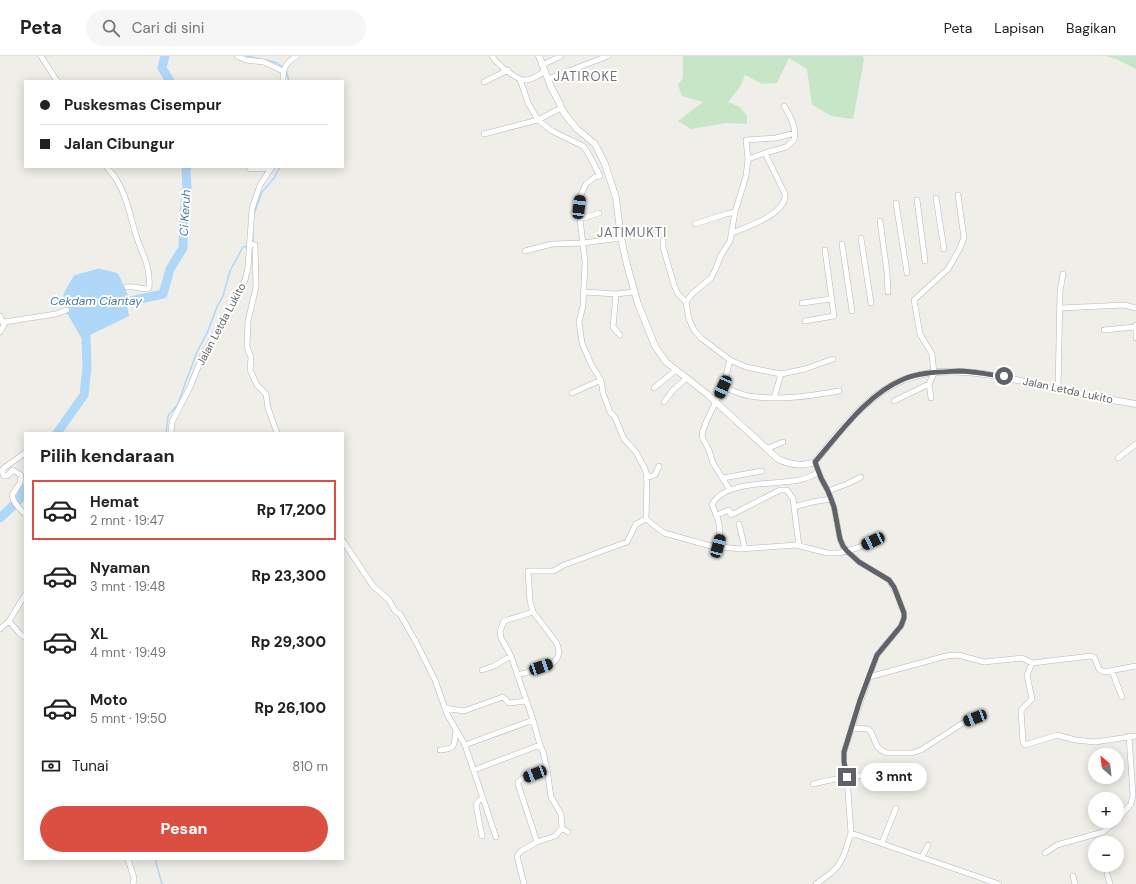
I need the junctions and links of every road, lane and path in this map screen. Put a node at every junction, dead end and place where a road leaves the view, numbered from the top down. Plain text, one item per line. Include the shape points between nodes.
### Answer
1 (41, 56) edge
2 (237, 56) edge
3 (297, 56) edge
4 (492, 56) edge
5 (539, 56) edge
6 (561, 56) edge
7 (608, 56) edge
8 (542, 65) junction
9 (284, 69) junction
10 (508, 70) junction
11 (544, 72) junction
12 (520, 79) junction
13 (548, 79) junction
14 (56, 80) edge
15 (283, 80) edge
16 (484, 82) dead end
17 (784, 106) dead end
18 (561, 108) junction
19 (538, 120) junction
20 (795, 133) junction
21 (484, 134) dead end
22 (765, 153) junction
23 (748, 159) junction
24 (108, 168) edge
25 (250, 168) edge
26 (272, 168) edge
27 (607, 172) junction
28 (600, 176) junction
29 (958, 195) dead end
30 (936, 198) dead end
31 (917, 200) dead end
32 (896, 203) dead end
33 (735, 212) junction
34 (599, 213) dead end
35 (580, 219) junction
36 (695, 224) dead end
37 (732, 232) junction
38 (621, 238) junction
39 (861, 238) dead end
40 (663, 240) dead end
41 (583, 243) junction
42 (842, 244) dead end
43 (251, 245) junction
44 (944, 249) dead end
45 (825, 250) dead end
46 (525, 251) dead end
47 (925, 261) dead end
48 (907, 273) dead end
49 (1063, 274) dead end
50 (887, 282) junction
51 (127, 287) dead end
52 (584, 292) junction
53 (634, 292) junction
54 (888, 292) dead end
55 (616, 294) junction
56 (831, 299) junction
57 (686, 302) junction
58 (802, 303) dead end
59 (871, 303) dead end
60 (1060, 308) junction
61 (1136, 308) edge
62 (67, 310) dead end
63 (852, 311) dead end
64 (0, 316) edge
65 (805, 321) dead end
66 (4, 322) junction
67 (1136, 325) edge
68 (1104, 330) dead end
69 (0, 332) edge
70 (620, 335) dead end
71 (1136, 338) edge
72 (833, 359) dead end
73 (730, 360) junction
74 (676, 370) junction
75 (934, 373) junction
76 (781, 374) junction
77 (687, 378) junction
78 (600, 380) junction
79 (929, 384) junction
80 (723, 387) junction
81 (654, 388) dead end
82 (1058, 390) junction
83 (839, 391) dead end
84 (572, 393) dead end
85 (774, 398) junction
86 (931, 398) dead end
87 (894, 401) dead end
88 (664, 402) dead end
89 (716, 402) junction
90 (1136, 404) edge
91 (171, 432) edge
92 (277, 432) edge
93 (630, 437) dead end
94 (624, 439) junction
95 (783, 442) dead end
96 (1136, 444) edge
97 (766, 449) junction
98 (24, 455) edge
99 (1118, 458) dead end
100 (815, 462) junction
101 (2, 466) edge
102 (658, 466) dead end
103 (762, 472) dead end
104 (819, 472) junction
105 (860, 476) dead end
106 (646, 478) junction
107 (723, 478) junction
108 (730, 490) junction
109 (828, 491) junction
110 (831, 499) junction
111 (794, 507) junction
112 (24, 513) edge
113 (717, 515) junction
114 (646, 519) junction
115 (739, 524) dead end
116 (881, 538) dead end
117 (344, 542) edge
118 (718, 546) junction
119 (799, 546) junction
120 (745, 549) junction
121 (847, 551) junction
122 (24, 597) edge
123 (533, 612) junction
124 (9, 621) junction
125 (0, 629) edge
126 (24, 636) edge
127 (511, 656) junction
128 (1032, 663) junction
129 (1136, 666) edge
130 (482, 670) dead end
131 (1112, 671) junction
132 (517, 675) junction
133 (869, 677) junction
134 (1122, 697) dead end
135 (526, 700) junction
136 (446, 708) junction
137 (975, 718) dead end
138 (533, 720) junction
139 (851, 728) junction
140 (456, 731) junction
141 (1130, 736) junction
142 (1136, 736) edge
143 (465, 745) junction
144 (540, 745) junction
145 (440, 750) dead end
146 (546, 769) junction
147 (474, 770) junction
148 (883, 776) dead end
149 (847, 777) junction
150 (813, 784) dead end
151 (482, 799) junction
152 (896, 808) dead end
153 (1124, 812) edge
154 (562, 828) junction
155 (1108, 828) edge
156 (568, 832) dead end
157 (850, 833) junction
158 (482, 836) dead end
159 (496, 837) dead end
160 (537, 842) junction
161 (882, 843) junction
162 (928, 845) dead end
163 (1045, 853) dead end
164 (922, 857) junction
165 (128, 860) edge
166 (1107, 874) dead end
167 (1073, 876) dead end
168 (133, 884) edge
169 (524, 884) edge
170 (816, 884) edge
171 (999, 884) edge
172 (1075, 884) edge
173 (1110, 884) edge

1 - 14 street
2 - 9 street
3 - 9 street
4 - 10 street via 499,66
5 - 8 street
6 - 8 street
7 - 13 street
8 - 11 street
9 - 15 street
10 - 12 street
10 - 16 street
11 - 12 street via 526,80
11 - 13 street
12 - 19 street via 528,103
13 - 18 street
17 - 20 street via 790,114
18 - 19 street
18 - 27 street via 577,129 594,144
19 - 21 street
19 - 28 street via 552,131 583,146
20 - 22 street via 791,144
20 - 23 street via 776,138 746,140
22 - 23 street
22 - 37 street via 785,194 785,200 772,214
23 - 33 street via 746,176
24 - 51 street via 123,194 148,267 149,288
25 - 26 street
26 - 43 street, Jalan Letda Lukito via 260,186 252,209
27 - 28 street
27 - 38 street via 616,198
28 - 35 street via 586,184 580,197
29 - 75 street via 964,238 959,250 948,269 914,300 920,334 932,354
30 - 44 street
31 - 47 street
32 - 48 street
33 - 36 street
33 - 37 street
34 - 35 street
35 - 41 street
37 - 57 street via 730,242 711,278
38 - 41 street
38 - 53 street
39 - 59 street
40 - 57 street via 674,285
41 - 46 street via 552,244
41 - 52 street
42 - 63 street
43 - 91 street, Jalan Letda Lukito via 245,280 203,355 172,422
43 - 92 street via 256,287 248,321 247,347 251,358 250,370 257,385 266,394
45 - 56 street
49 - 60 street
50 - 50 street via 880,243 880,221 886,264
50 - 54 street
52 - 55 street
52 - 78 street via 579,322 582,343
53 - 55 street
53 - 74 street via 655,346 666,362
55 - 70 street via 613,327
56 - 58 street
56 - 65 street via 834,316
57 - 73 street via 694,330
60 - 61 street via 1125,305
60 - 82 street
62 - 66 street
64 - 66 street
66 - 69 street via 4,328
67 - 68 street
67 - 71 street
72 - 76 street
73 - 76 street via 746,367
73 - 80 street
74 - 77 street
74 - 81 street
75 - 79 street
75 - 82 street, Jalan Letda Lukito via 959,371 1004,376
75 - 100 street, Jalan Letda Lukito via 904,379 888,387 856,414
76 - 85 street
77 - 88 street
77 - 89 street
78 - 84 street
78 - 94 street via 610,412 615,417
79 - 86 street
79 - 87 street
80 - 85 street via 749,396
80 - 89 street
82 - 90 street, Jalan Letda Lukito
83 - 85 street
89 - 97 street
89 - 107 street via 702,434 713,463
93 - 94 street
94 - 106 street via 640,459
95 - 97 street
96 - 99 street
97 - 100 street via 787,463
98 - 101 street
100 - 104 street
101 - 112 street via 4,476 13,470 22,475 12,496
102 - 106 street via 655,475
103 - 107 street
104 - 108 street via 799,480 747,485
104 - 109 street
105 - 109 street
106 - 114 street
107 - 108 street
108 - 113 street via 715,498 712,505
109 - 110 street
110 - 111 street
110 - 121 street via 840,539
111 - 113 street via 788,490 780,490 731,515 729,510
111 - 119 street
113 - 118 street via 721,530
114 - 118 street via 664,533
114 - 123 street via 636,524 627,542 564,565 553,572 528,571
115 - 120 street
116 - 121 street
117 - 136 street via 373,586 400,614 436,680
118 - 120 street
119 - 120 street
119 - 121 street via 827,553
121 - 133 street via 859,562 889,580 904,613 901,626 877,655
122 - 124 street
123 - 127 street via 510,618 502,624 501,638
123 - 132 street via 554,639 559,648 558,656 553,663
124 - 125 street
124 - 126 street
127 - 130 street
127 - 132 street
128 - 131 street via 1090,656 1095,658 1101,671
128 - 133 street via 1022,658 984,662 958,655 946,656
128 - 141 street via 1027,675 1032,699 1021,710 1025,745 1056,735 1095,742
129 - 131 street
131 - 134 street
132 - 135 street
133 - 139 street
135 - 136 street via 509,703 503,697 464,711
135 - 138 street
136 - 140 street
137 - 139 street via 921,750 912,752 887,753 877,746 868,729
138 - 143 street
138 - 144 street
139 - 149 street via 844,752
140 - 143 street
140 - 145 street via 453,746
141 - 142 street
141 - 153 street via 1133,795 1131,804
143 - 147 street
144 - 146 street
144 - 147 street
146 - 154 street via 551,798 561,814
146 - 160 street via 518,782
147 - 151 street
148 - 149 street
149 - 150 street
149 - 157 street
151 - 158 street via 476,802 476,805
151 - 159 street
152 - 161 street
154 - 156 street
154 - 160 street via 554,836
155 - 163 street via 1103,832 1057,845
157 - 161 street
157 - 170 street via 838,866
160 - 169 street via 517,856
161 - 164 street
162 - 164 street
164 - 171 street
165 - 168 street via 134,878
166 - 173 street
167 - 172 street

